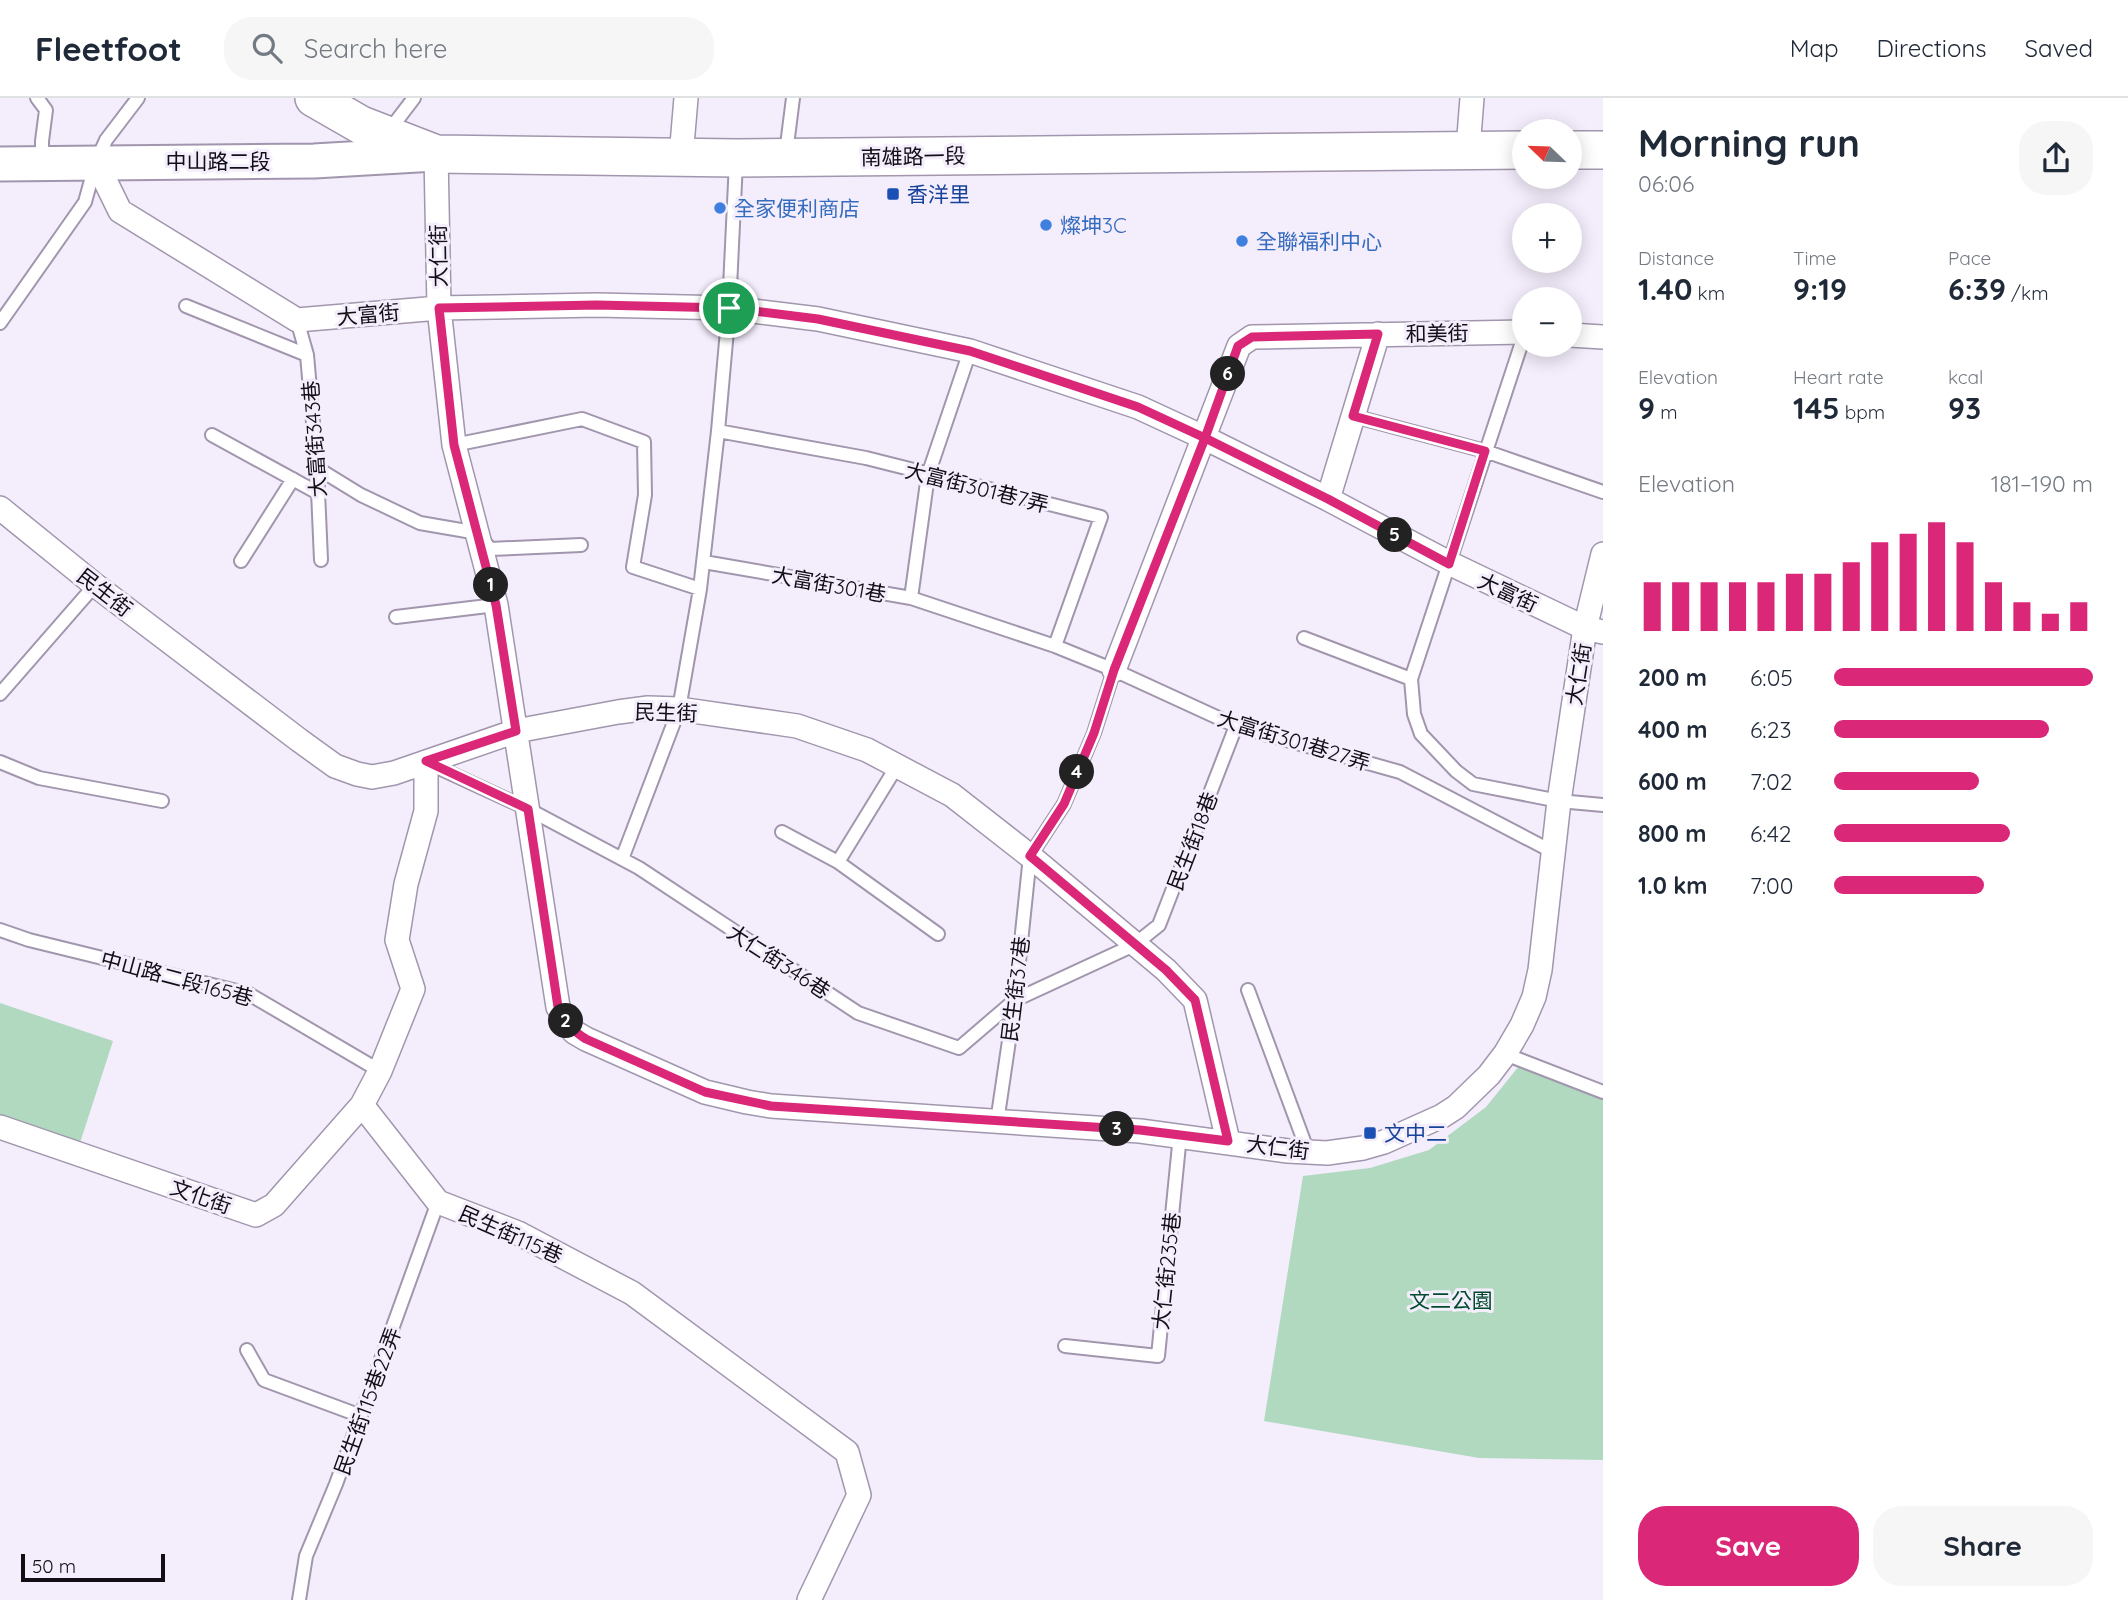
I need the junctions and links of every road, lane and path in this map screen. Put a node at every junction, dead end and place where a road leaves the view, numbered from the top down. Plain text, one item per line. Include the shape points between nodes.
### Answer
1 (37, 98) edge
2 (138, 98) edge
3 (314, 98) edge
4 (414, 98) edge
5 (685, 98) edge
6 (793, 98) edge
7 (1472, 98) edge
8 (386, 135) junction
9 (1468, 149) junction
10 (1512, 150) edge
11 (1582, 150) edge
12 (1603, 150) edge
13 (436, 154) junction
14 (681, 157) junction
15 (786, 157) junction
16 (737, 158) junction
17 (96, 162) junction
18 (0, 164) edge
19 (42, 164) junction
20 (186, 306) dead end
21 (439, 308) junction
22 (729, 308) junction
23 (297, 320) junction
24 (0, 323) edge
25 (1378, 334) junction
26 (1512, 334) edge
27 (1582, 336) edge
28 (1603, 337) edge
29 (970, 351) junction
30 (307, 355) junction
31 (1516, 357) edge
32 (1353, 416) junction
33 (718, 431) junction
34 (212, 435) dead end
35 (1205, 438) junction
36 (454, 445) junction
37 (1485, 451) junction
38 (317, 468) junction
39 (928, 475) junction
40 (293, 479) junction
41 (1603, 492) edge
42 (318, 493) junction
43 (1328, 499) junction
44 (0, 508) edge
45 (478, 533) junction
46 (581, 545) dead end
47 (1603, 554) edge
48 (321, 559) dead end
49 (241, 561) dead end
50 (704, 562) junction
51 (1449, 564) junction
52 (95, 585) junction
53 (700, 589) junction
54 (911, 598) junction
55 (496, 605) junction
56 (396, 617) dead end
57 (1594, 630) edge
58 (1304, 638) dead end
59 (1055, 646) junction
60 (1114, 670) junction
61 (1411, 679) junction
62 (0, 694) edge
63 (679, 709) junction
64 (1236, 726) junction
65 (516, 731) junction
66 (426, 761) junction
67 (0, 762) edge
68 (897, 766) junction
69 (162, 801) dead end
70 (1559, 801) junction
71 (1603, 805) edge
72 (528, 809) junction
73 (782, 832) dead end
74 (1553, 852) junction
75 (1030, 856) junction
76 (622, 859) junction
77 (838, 862) junction
78 (0, 930) edge
79 (938, 934) dead end
80 (1134, 945) junction
81 (1248, 990) dead end
82 (1015, 1000) junction
83 (1506, 1054) junction
84 (380, 1072) junction
85 (1603, 1091) edge
86 (362, 1105) junction
87 (997, 1122) junction
88 (0, 1127) edge
89 (1180, 1135) junction
90 (1228, 1141) junction
91 (1307, 1152) junction
92 (439, 1202) junction
93 (1065, 1346) dead end
94 (247, 1350) dead end
95 (361, 1416) junction
96 (299, 1600) edge
97 (809, 1600) edge

1 - 19 lane via 46,110
2 - 17 lane via 106,140
3 - 8 main road, 南雄路一段
4 - 8 lane
5 - 14 street
6 - 15 lane
7 - 9 street
8 - 13 main road, 南雄路一段
9 - 10 main road, 南雄路一段
9 - 15 main road, 南雄路一段
11 - 12 main road
13 - 14 main road, 南雄路一段
13 - 17 street, 中山路二段 via 314,161
13 - 21 street, 大仁街
14 - 16 main road, 南雄路一段
15 - 16 main road, 南雄路一段
16 - 22 lane
17 - 19 street, 中山路二段
17 - 23 street via 120,211
17 - 24 lane via 85,202
18 - 19 street, 中山路二段
20 - 30 lane
21 - 22 street, 大富街
21 - 23 street, 大富街
21 - 36 street, 大仁街
22 - 29 street, 大富街 via 818,319
22 - 33 lane
23 - 30 lane, 大富街343巷
25 - 26 street, 和美街
25 - 32 street
25 - 35 street, 和美街 via 1252,337 1238,346
27 - 28 street
29 - 35 street, 大富街 via 1138,407
29 - 39 lane, 大富街301巷
30 - 38 lane, 大富街343巷
31 - 37 lane
32 - 37 lane
32 - 43 street
33 - 39 lane, 大富街301巷7弄 via 866,458
33 - 50 lane
34 - 40 lane
35 - 43 street, 大富街
35 - 60 street, 和美街
36 - 45 street, 大仁街
36 - 53 lane via 582,419 644,442 645,495 633,567
37 - 41 lane
37 - 51 lane
38 - 42 lane, 大富街343巷
38 - 45 lane via 420,523
39 - 54 lane, 大富街301巷
39 - 59 lane, 大富街301巷7弄 via 1101,517
40 - 42 lane
40 - 49 lane
42 - 48 lane, 大富街343巷
43 - 51 street, 大富街
44 - 52 street, 民生街
45 - 46 lane via 490,549
45 - 55 street, 大仁街
47 - 57 street, 大仁街
50 - 53 lane
50 - 54 lane, 大富街301巷
51 - 57 street, 大富街
51 - 61 lane
52 - 62 lane
52 - 66 street, 民生街 via 335,766 372,777
53 - 63 lane
54 - 59 lane, 大富街301巷27弄
55 - 56 lane
55 - 65 street, 大仁街
57 - 70 street, 大仁街
58 - 61 lane
59 - 60 lane, 大富街301巷27弄
60 - 64 lane, 大富街301巷27弄
60 - 75 lane via 1064,804
61 - 70 lane via 1421,734 1456,771 1473,784
63 - 65 street, 民生街 via 618,712
63 - 68 street, 民生街 via 797,726 867,750
63 - 76 lane
64 - 74 lane, 大富街301巷27弄 via 1400,772
64 - 80 lane, 民生街18巷 via 1160,925
65 - 66 street, 民生街
65 - 72 street, 大仁街
66 - 72 lane, 大仁街346巷
66 - 84 street via 426,811 406,884 397,940 413,989
67 - 69 lane via 39,778
68 - 75 street, 民生街 via 952,795
68 - 77 lane
70 - 71 lane
70 - 74 street, 大仁街
72 - 76 lane, 大仁街346巷
72 - 87 street, 大仁街 via 558,1007 574,1032 725,1097 771,1106
73 - 77 lane
74 - 83 street, 大仁街 via 1534,997
75 - 80 street, 民生街
75 - 82 lane, 民生街37巷
76 - 82 lane, 大仁街346巷 via 858,1013 959,1048
77 - 79 lane
78 - 84 lane, 中山路二段165巷 via 249,994
80 - 82 lane, 大仁街346巷
80 - 90 street, 民生街 via 1195,1000
81 - 91 lane
82 - 87 lane, 民生街37巷
83 - 85 lane
83 - 91 street, 大仁街 via 1474,1091 1442,1116 1384,1143 1343,1152
84 - 86 street
86 - 88 street, 文化街 via 274,1205 256,1215
86 - 92 street, 民生街115巷
87 - 89 street, 大仁街
89 - 90 street, 大仁街
89 - 93 lane, 大仁街235巷 via 1158,1356
90 - 91 street, 大仁街
92 - 95 lane, 民生街115巷22弄
92 - 97 street, 民生街115巷 via 518,1233 632,1293 847,1452 859,1495
94 - 95 lane via 264,1380
95 - 96 lane, 民生街115巷22弄 via 306,1556

